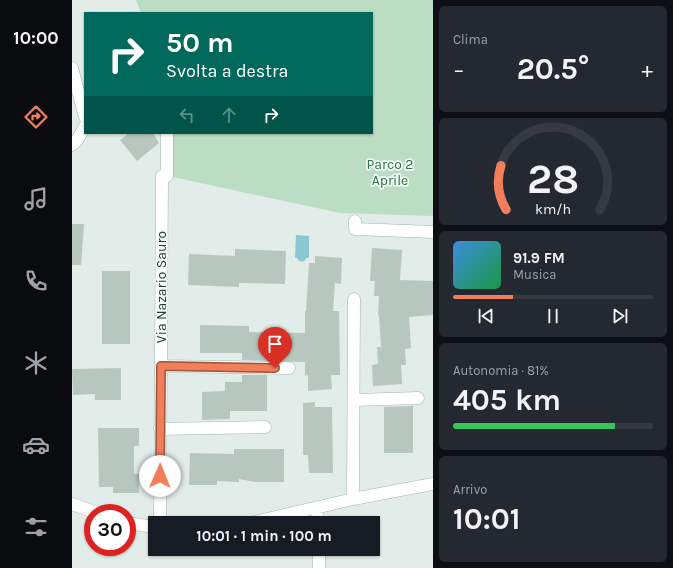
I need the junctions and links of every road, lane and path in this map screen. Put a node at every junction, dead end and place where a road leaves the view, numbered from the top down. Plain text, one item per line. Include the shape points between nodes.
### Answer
1 (72, 68) edge
2 (84, 113) edge
3 (84, 128) edge
4 (167, 134) edge
5 (72, 145) edge
6 (355, 222) dead end
7 (433, 232) edge
8 (354, 299) dead end
9 (161, 366) junction
10 (289, 368) dead end
11 (418, 398) dead end
12 (354, 400) junction
13 (266, 427) dead end
14 (160, 429) junction
15 (433, 484) edge
16 (353, 499) junction
17 (72, 504) edge
18 (84, 508) edge
19 (317, 508) junction
20 (160, 516) edge
21 (281, 516) edge
22 (318, 516) edge
23 (136, 524) edge
24 (148, 526) edge
25 (319, 556) edge
26 (320, 568) edge

1 - 2 street
3 - 5 street
4 - 9 street, Via Nazario Sauro via 167,176 162,176
6 - 7 street via 355,229
8 - 12 street
9 - 10 street
9 - 14 street, Via Nazario Sauro
11 - 12 street
12 - 16 street
13 - 14 street
14 - 20 street, Via Nazario Sauro
15 - 16 street
16 - 19 street
17 - 18 street
19 - 21 street
19 - 22 street
23 - 24 street
25 - 26 street

